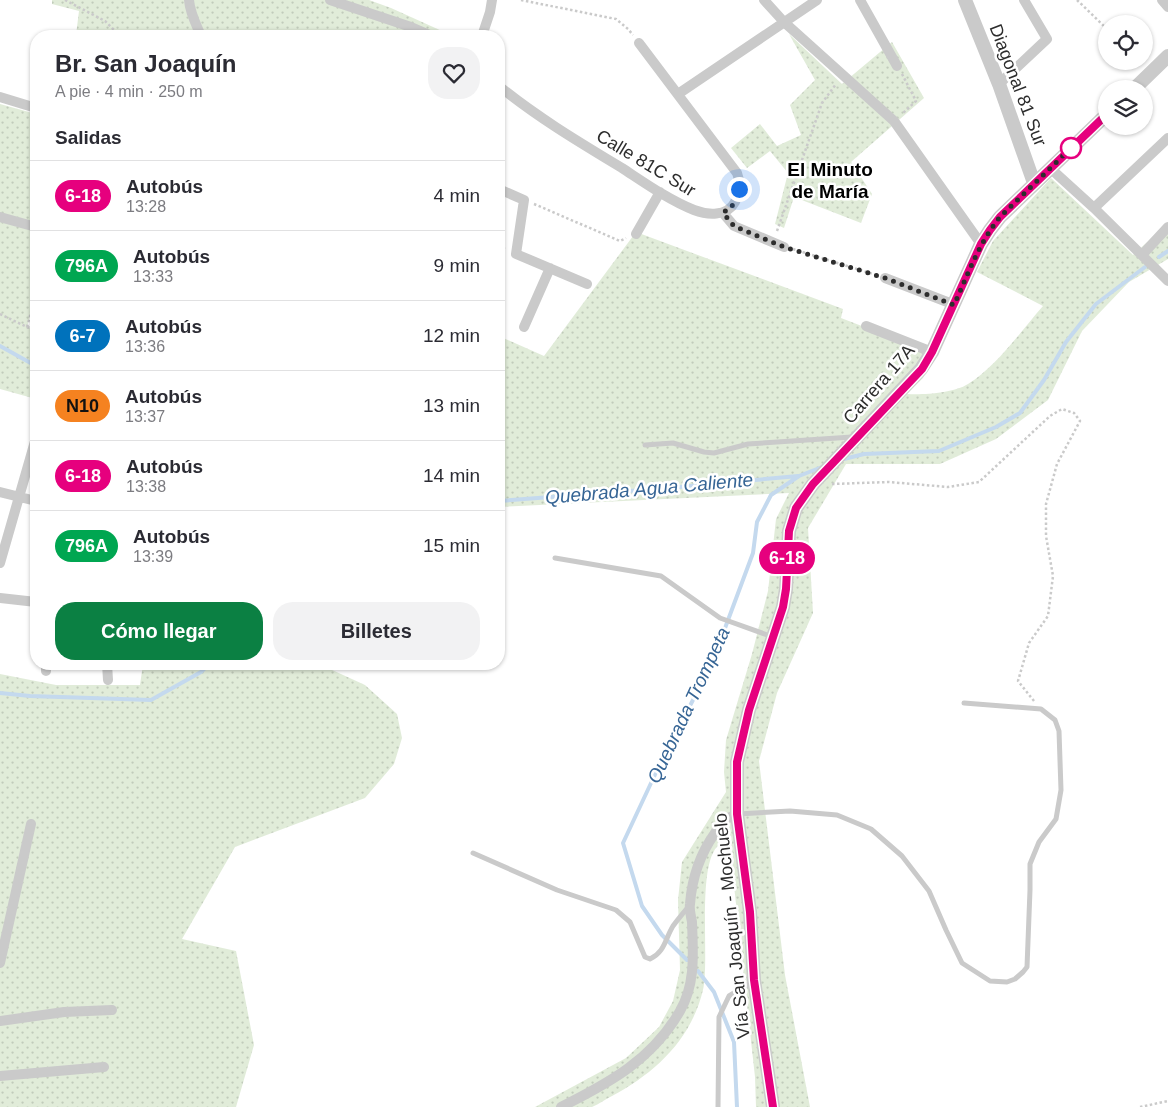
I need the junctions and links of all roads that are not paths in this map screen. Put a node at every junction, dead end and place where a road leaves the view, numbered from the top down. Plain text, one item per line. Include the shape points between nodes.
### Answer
1 (189, 0) edge
2 (330, 0) edge
3 (492, 0) edge
4 (764, 0) edge
5 (816, 0) edge
6 (860, 0) edge
7 (965, 0) edge
8 (1024, 0) edge
9 (1162, 0) edge
10 (1168, 7) edge
11 (784, 22) junction
12 (198, 30) edge
13 (418, 30) edge
14 (484, 30) edge
15 (639, 42) road end
16 (1168, 56) edge
17 (897, 66) road end
18 (1143, 80) edge
19 (998, 84) junction
20 (505, 91) edge
21 (678, 94) junction
22 (0, 98) edge
23 (30, 106) edge
24 (1098, 123) edge
25 (1168, 138) edge
26 (1050, 168) junction
27 (1034, 183) junction
28 (505, 192) edge
29 (660, 192) junction
30 (1094, 208) junction
31 (723, 213) junction
32 (0, 217) edge
33 (30, 225) edge
34 (1168, 227) edge
35 (636, 234) road end
36 (981, 244) junction
37 (784, 247) road end
38 (1142, 254) junction
39 (550, 268) junction
40 (885, 278) road end
41 (1168, 281) edge
42 (587, 284) dead end
43 (954, 305) junction
44 (866, 326) dead end
45 (524, 327) dead end
46 (932, 352) junction
47 (857, 437) junction
48 (645, 445) dead end
49 (30, 460) edge
50 (813, 484) joint
51 (0, 492) edge
52 (20, 496) junction
53 (30, 499) edge
54 (555, 558) dead end
55 (0, 563) edge
56 (0, 598) edge
57 (30, 601) edge
58 (773, 638) junction
59 (107, 670) edge
60 (108, 680) dead end
61 (964, 702) dead end
62 (737, 814) junction
63 (31, 824) dead end
64 (473, 853) dead end
65 (689, 906) junction
66 (0, 963) edge
67 (754, 980) junction
68 (112, 1010) dead end
69 (0, 1021) edge
70 (104, 1067) dead end
71 (0, 1076) edge
72 (561, 1107) edge
73 (718, 1107) edge
74 (773, 1107) edge

1 - 12 street
2 - 13 street
3 - 14 street
4 - 11 street
5 - 11 street
6 - 17 street
7 - 19 street, Diagonal 81 Sur
8 - 19 street via 1047,39
9 - 10 street
11 - 21 street
11 - 36 street via 894,121
15 - 21 street
16 - 18 street
19 - 27 street, Diagonal 81 Sur
20 - 29 street, Calle 81C Sur via 536,115
21 - 31 street via 739,177 734,204
22 - 23 street
24 - 26 street, Carrera 17A
25 - 30 street
26 - 27 street, Carrera 17A
26 - 30 street, Diagonal 81 Sur
27 - 36 street, Carrera 17A via 1000,217
28 - 39 street via 524,200 516,254
29 - 31 street, Calle 81C Sur via 694,210
29 - 35 street
30 - 38 street, Diagonal 81 Sur
31 - 37 street via 734,226
32 - 33 street
34 - 38 street
36 - 43 street, Carrera 17A
38 - 41 street, Diagonal 81 Sur
39 - 42 street
39 - 45 street
40 - 43 street
43 - 46 street, Carrera 17A
44 - 46 street
46 - 47 street, Carrera 17A via 922,369
47 - 48 lane via 748,444 714,453 672,443
47 - 50 street, Carrera 17A
49 - 52 street
50 - 58 street, Vía San Joaquín - Mochuelo via 796,508 789,531 786,589
51 - 52 street
52 - 53 street
52 - 55 street
54 - 58 lane via 661,576 720,618
56 - 57 street
58 - 62 street, Vía San Joaquín - Mochuelo via 741,740 737,762
59 - 60 street
61 - 62 lane via 1040,709 1055,720 1059,731 1061,790 1056,819 1039,842 1030,864 1026,967 1016,979 990,981 962,963 929,891 902,856 871,829 837,815 790,811
62 - 65 street via 723,821 700,858
62 - 67 street, Vía San Joaquín - Mochuelo via 750,912
63 - 66 street
64 - 65 lane via 557,890 616,910 630,922 645,957 650,959 657,956
65 - 72 street via 694,964 680,1011 642,1060 603,1086
67 - 73 lane via 729,996 719,1018
67 - 74 street, Vía San Joaquín - Mochuelo
68 - 69 street via 64,1012
70 - 71 street

